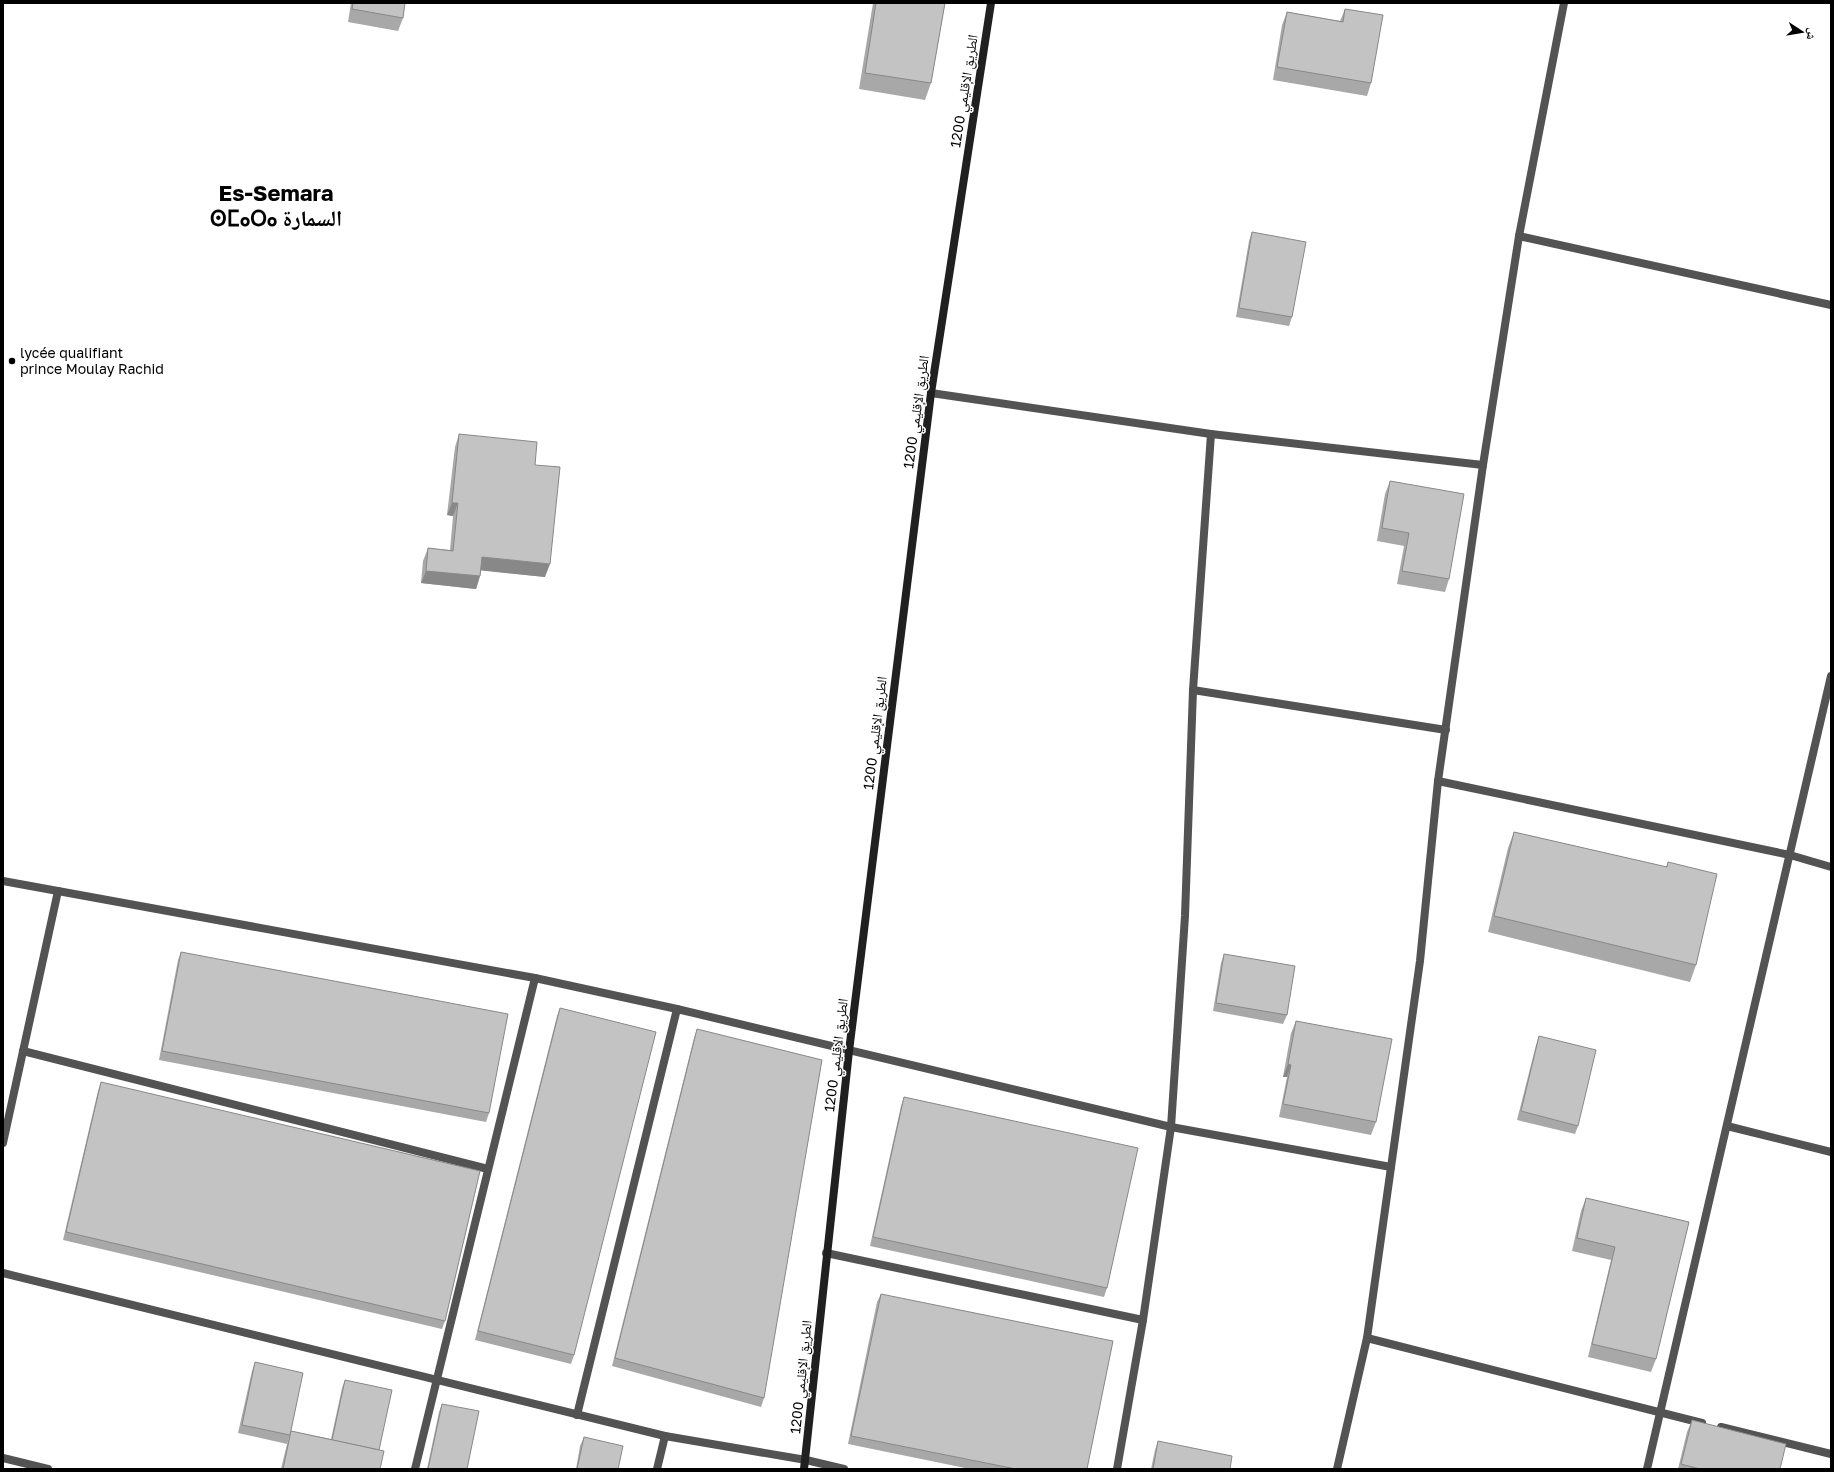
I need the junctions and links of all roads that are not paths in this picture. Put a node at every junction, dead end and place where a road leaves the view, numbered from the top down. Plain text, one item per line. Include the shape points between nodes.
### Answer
1 (991, 3) edge
2 (1564, 3) edge
3 (1520, 236) junction
4 (1831, 305) edge
5 (930, 392) junction
6 (1211, 434) junction
7 (1483, 465) junction
8 (1831, 676) edge
9 (1193, 690) junction
10 (1446, 730) junction
11 (1438, 780) junction
12 (1790, 855) junction
13 (1831, 867) edge
14 (3, 882) edge
15 (58, 891) junction
16 (535, 978) junction
17 (677, 1009) junction
18 (23, 1051) junction
19 (849, 1051) junction
20 (1726, 1126) junction
21 (1171, 1127) junction
22 (3, 1142) edge
23 (1831, 1152) edge
24 (1391, 1167) junction
25 (488, 1169) junction
26 (826, 1253) junction
27 (3, 1272) edge
28 (1143, 1320) junction
29 (1367, 1338) junction
30 (437, 1380) junction
31 (1660, 1412) junction
32 (577, 1415) junction
33 (665, 1436) junction
34 (1831, 1454) edge
35 (3, 1458) edge
36 (806, 1460) junction
37 (48, 1469) edge
38 (415, 1469) edge
39 (657, 1469) edge
40 (804, 1469) edge
41 (844, 1469) edge
42 (1117, 1469) edge
43 (1337, 1469) edge
44 (1646, 1469) edge

1 - 5 street, الطريق الإقليمي 1200
2 - 3 street
3 - 4 street
3 - 7 street
5 - 6 street
5 - 19 street, الطريق الإقليمي 1200
6 - 7 street
6 - 9 street
7 - 10 street
8 - 12 street
9 - 10 street
9 - 21 street via 1185,916
10 - 11 street
11 - 12 street
11 - 24 street via 1420,961
12 - 13 street
12 - 20 street
14 - 15 street
15 - 16 street
15 - 18 street
16 - 17 street
16 - 25 street
17 - 19 street
17 - 32 street
18 - 22 street
18 - 25 street
19 - 21 street
19 - 26 street, الطريق الإقليمي 1200
20 - 23 street
20 - 31 street
21 - 24 street
21 - 28 street
24 - 29 street
25 - 30 street
26 - 28 street
26 - 36 street, الطريق الإقليمي 1200
27 - 30 street
28 - 42 street
29 - 31 street
29 - 43 street
30 - 32 street
30 - 38 street
31 - 34 street
31 - 44 street
32 - 33 street
33 - 36 street
33 - 39 street
35 - 37 street
36 - 40 street, الطريق الإقليمي 1200
36 - 41 street

